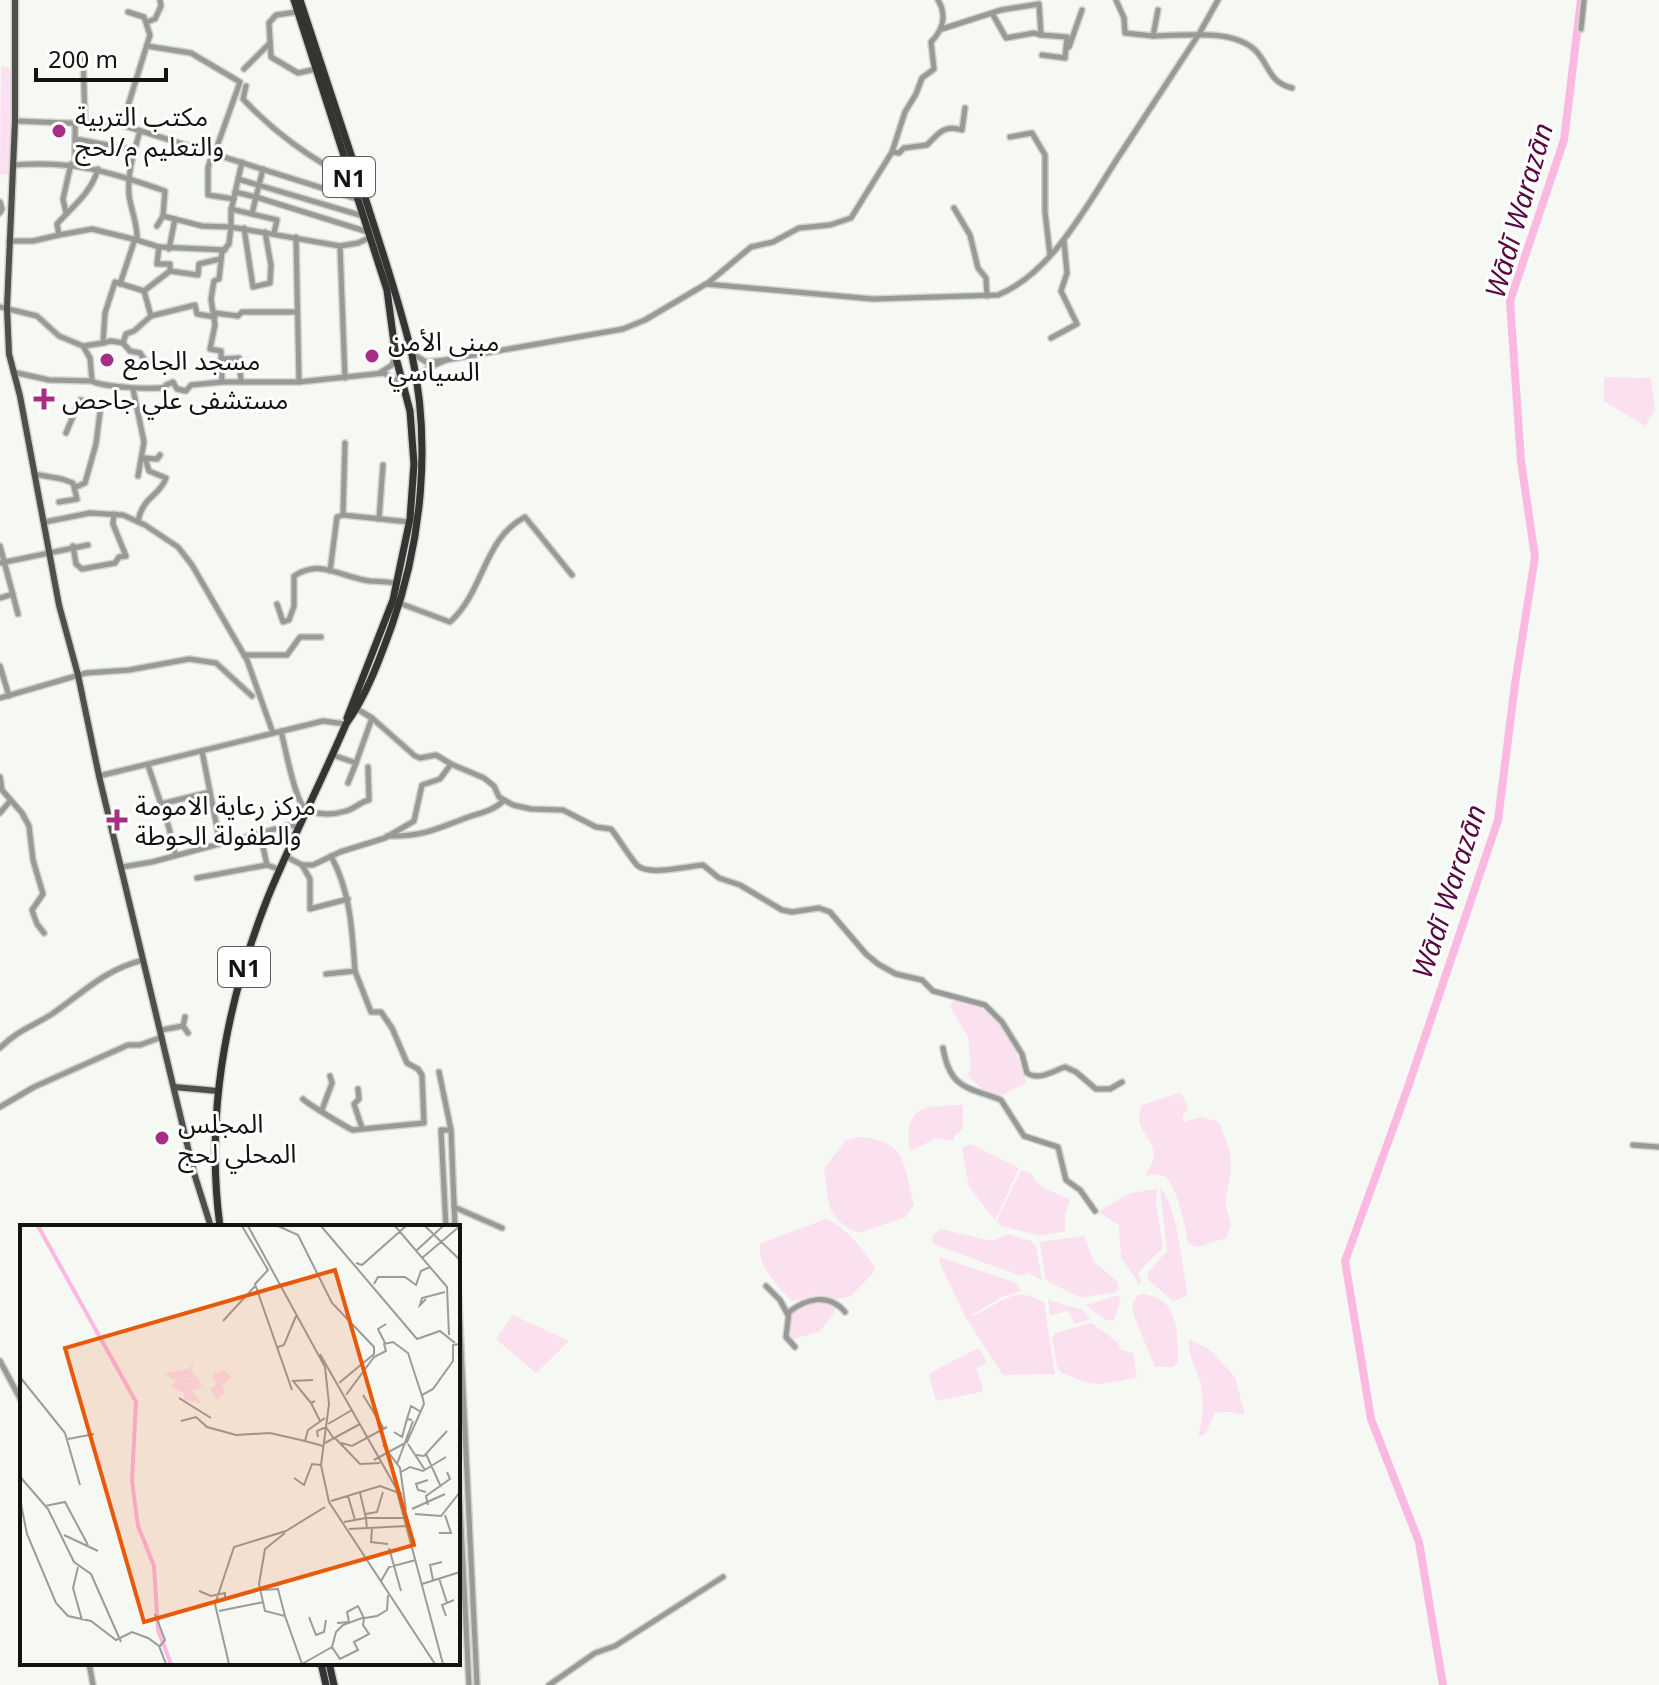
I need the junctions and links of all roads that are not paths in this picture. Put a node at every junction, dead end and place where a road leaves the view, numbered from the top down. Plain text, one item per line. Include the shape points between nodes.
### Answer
1 (15, 0) edge
2 (160, 0) edge
3 (294, 0) edge
4 (300, 0) edge
5 (938, 0) edge
6 (1116, 0) edge
7 (1218, 0) edge
8 (1584, 0) edge
9 (1082, 10) dead end
10 (1158, 10) dead end
11 (128, 12) dead end
12 (297, 12) junction
13 (992, 13) junction
14 (147, 22) junction
15 (941, 29) junction
16 (1581, 29) dead end
17 (1199, 34) junction
18 (1041, 35) junction
19 (1153, 36) junction
20 (270, 42) junction
21 (147, 46) junction
22 (83, 55) dead end
23 (1042, 55) dead end
24 (1067, 55) junction
25 (244, 69) dead end
26 (316, 69) junction
27 (246, 86) dead end
28 (1292, 88) dead end
29 (965, 108) dead end
30 (15, 121) junction
31 (85, 122) junction
32 (75, 123) junction
33 (122, 125) junction
34 (140, 131) junction
35 (1010, 137) dead end
36 (75, 139) junction
37 (135, 150) junction
38 (892, 152) junction
39 (213, 154) junction
40 (242, 162) junction
41 (73, 164) junction
42 (14, 165) junction
43 (98, 169) junction
44 (263, 169) junction
45 (129, 177) junction
46 (349, 177) junction
47 (238, 179) junction
48 (259, 186) junction
49 (235, 192) junction
50 (256, 197) junction
51 (234, 199) junction
52 (357, 199) junction
53 (11, 200) junction
54 (0, 201) edge
55 (954, 208) dead end
56 (231, 209) junction
57 (0, 214) edge
58 (10, 214) junction
59 (66, 214) junction
60 (252, 214) junction
61 (163, 216) junction
62 (363, 216) junction
63 (175, 219) junction
64 (157, 226) dead end
65 (231, 227) junction
66 (244, 228) junction
67 (265, 232) junction
68 (274, 233) junction
69 (59, 235) junction
70 (368, 235) junction
71 (296, 237) junction
72 (136, 240) junction
73 (1064, 240) junction
74 (8, 241) junction
75 (340, 246) junction
76 (159, 247) junction
77 (169, 249) junction
78 (226, 250) junction
79 (1050, 256) junction
80 (220, 259) junction
81 (4, 266) edge
82 (170, 271) junction
83 (120, 284) junction
84 (706, 284) junction
85 (144, 291) junction
86 (987, 296) junction
87 (3, 307) edge
88 (296, 312) junction
89 (215, 315) junction
90 (151, 316) junction
91 (1051, 338) dead end
92 (103, 343) junction
93 (123, 343) junction
94 (83, 346) junction
95 (411, 353) junction
96 (395, 356) junction
97 (221, 359) junction
98 (446, 360) junction
99 (158, 366) dead end
100 (13, 372) junction
101 (368, 377) junction
102 (345, 378) junction
103 (415, 380) junction
104 (92, 381) junction
105 (222, 382) junction
106 (241, 382) junction
107 (299, 382) junction
108 (401, 383) junction
109 (133, 389) junction
110 (66, 433) dead end
111 (345, 443) dead end
112 (160, 455) dead end
113 (143, 458) junction
114 (383, 465) dead end
115 (33, 474) junction
116 (138, 476) dead end
117 (76, 487) junction
118 (59, 502) dead end
119 (114, 514) junction
120 (343, 515) junction
121 (379, 519) junction
122 (138, 521) junction
123 (45, 522) junction
124 (409, 522) junction
125 (88, 545) dead end
126 (73, 546) junction
127 (0, 548) edge
128 (50, 551) junction
129 (2, 562) edge
130 (330, 571) junction
131 (8, 574) junction
132 (572, 575) dead end
133 (0, 576) edge
134 (10, 583) junction
135 (397, 583) junction
136 (0, 586) edge
137 (13, 594) junction
138 (0, 598) edge
139 (399, 603) junction
140 (277, 604) dead end
141 (18, 614) dead end
142 (321, 637) dead end
143 (244, 655) junction
144 (0, 666) edge
145 (78, 675) junction
146 (9, 696) junction
147 (252, 696) dead end
148 (0, 698) edge
149 (357, 709) junction
150 (372, 718) junction
151 (346, 724) junction
152 (281, 731) junction
153 (273, 733) junction
154 (202, 751) junction
155 (333, 755) junction
156 (356, 763) junction
157 (451, 764) junction
158 (148, 765) junction
159 (368, 767) dead end
160 (99, 776) junction
161 (0, 777) edge
162 (348, 783) dead end
163 (210, 792) junction
164 (504, 800) junction
165 (10, 801) junction
166 (160, 804) junction
167 (308, 810) junction
168 (0, 813) edge
169 (300, 828) junction
170 (260, 833) junction
171 (386, 836) junction
172 (220, 843) junction
173 (175, 854) junction
174 (331, 856) junction
175 (287, 857) junction
176 (267, 865) junction
177 (302, 865) junction
178 (122, 867) junction
179 (281, 870) junction
180 (197, 878) dead end
181 (348, 899) junction
182 (44, 933) dead end
183 (144, 960) junction
184 (355, 971) junction
185 (326, 974) dead end
186 (185, 1017) dead end
187 (183, 1026) junction
188 (162, 1033) junction
189 (188, 1033) dead end
190 (0, 1048) edge
191 (943, 1048) dead end
192 (439, 1072) dead end
193 (330, 1076) dead end
194 (1122, 1082) dead end
195 (174, 1087) junction
196 (358, 1089) dead end
197 (218, 1091) junction
198 (303, 1099) dead end
199 (0, 1107) edge
200 (322, 1110) junction
201 (362, 1128) junction
202 (451, 1130) junction
203 (1633, 1145) dead end
204 (1659, 1147) edge
205 (454, 1207) junction
206 (1095, 1211) dead end
207 (210, 1225) edge
208 (220, 1225) edge
209 (446, 1225) edge
210 (455, 1225) edge
211 (502, 1228) dead end
212 (766, 1286) dead end
213 (845, 1312) dead end
214 (788, 1316) junction
215 (460, 1326) edge
216 (795, 1347) dead end
217 (0, 1361) edge
218 (20, 1398) edge
219 (460, 1506) edge
220 (723, 1577) dead end
221 (89, 1665) edge
222 (321, 1665) edge
223 (329, 1665) edge
224 (93, 1685) edge
225 (326, 1685) edge
226 (334, 1685) edge
227 (469, 1685) edge
228 (477, 1685) edge
229 (549, 1685) edge

1 - 30 main road
2 - 14 street via 155,19
3 - 12 highway, N1 / N1
4 - 95 highway, N1
5 - 15 street
6 - 19 street via 1125,33
7 - 17 street
8 - 16 street
9 - 24 street
10 - 19 street
11 - 14 street
12 - 20 street via 276,15 269,23
12 - 26 highway, N1 / N1
13 - 15 street
13 - 18 street via 1006,38
13 - 18 street via 1039,4
14 - 21 street
15 - 38 street via 931,42 934,69 922,78 908,104
17 - 19 street
17 - 28 street via 1251,47 1280,85
17 - 73 street
18 - 24 street via 1067,37
20 - 25 street
20 - 26 street via 271,57 298,73
21 - 33 street
21 - 39 street via 191,53 240,82
22 - 31 street
23 - 24 street
26 - 46 highway, N1 / N1
27 - 46 street via 243,99 256,113
29 - 38 street via 962,130 947,128 927,145
30 - 32 street
30 - 42 main road
31 - 32 street
31 - 33 street
32 - 36 street
33 - 34 street
34 - 37 street
34 - 39 street
35 - 79 street via 1032,133 1045,155
36 - 37 street
36 - 41 street
37 - 45 street
38 - 84 street via 851,218 799,228 751,247
39 - 40 street
39 - 51 street via 208,195
40 - 44 street
40 - 47 street
41 - 42 street
41 - 43 street
41 - 59 street via 63,193
42 - 53 main road
43 - 45 street
43 - 59 street via 93,185
44 - 48 street
44 - 52 street
45 - 61 street via 165,191
45 - 72 street
46 - 52 highway, N1 / N1
47 - 48 street
47 - 49 street
48 - 50 street
48 - 62 street
49 - 50 street
49 - 51 street
50 - 60 street
50 - 70 street
51 - 56 street
52 - 62 highway, N1 / N1
53 - 54 street
53 - 58 main road
54 - 57 street
55 - 86 street via 970,235
56 - 60 street
56 - 65 street
57 - 58 street
58 - 74 main road
59 - 69 street via 57,224
60 - 68 street via 277,220
61 - 63 street
61 - 64 street
62 - 70 highway, N1 / N1
63 - 65 street
63 - 77 street
65 - 66 street
65 - 78 street
66 - 67 street
66 - 67 street via 253,287 270,283
67 - 68 street
68 - 71 street
69 - 72 street via 92,229
69 - 74 street
70 - 75 street
70 - 96 highway, N1 / N1 via 387,290
71 - 75 street
71 - 88 street
72 - 76 street
72 - 83 street
73 - 79 street
73 - 91 street via 1067,273 1061,291 1077,324
74 - 81 main road
75 - 102 street
76 - 77 street
76 - 82 street via 157,264 170,264
77 - 78 street
78 - 80 street
79 - 86 street via 1013,289
80 - 82 street via 199,264 198,275
80 - 89 street via 211,299
81 - 87 main road
82 - 85 street
83 - 85 street
83 - 92 street via 115,282 109,300
84 - 86 street via 873,299
84 - 98 street via 623,329
85 - 90 street
87 - 94 street via 37,316 59,336
87 - 100 main road
88 - 89 street
88 - 107 street
89 - 90 street via 197,314 195,305
89 - 97 street via 210,349 221,351
90 - 93 street via 126,334
92 - 93 street
92 - 94 street
93 - 99 street
94 - 104 street
95 - 96 highway via 403,348
95 - 98 street via 426,362
95 - 103 highway, N1
96 - 101 street via 389,367
96 - 108 highway, N1
97 - 105 street
97 - 106 street via 239,358
98 - 103 street
100 - 104 street
100 - 115 main road
101 - 102 street
101 - 108 street via 384,373
102 - 107 street
103 - 108 highway via 409,389
103 - 139 highway, N1 via 420,487
104 - 109 street
105 - 106 street
105 - 109 street via 191,385 186,391 173,382 154,390
106 - 107 street
108 - 124 highway, N1 via 410,411 414,464
109 - 113 street via 144,435
110 - 117 street via 80,400 101,404 85,483
111 - 120 street
112 - 113 street
113 - 116 street
113 - 122 street via 149,471 166,478 141,506
114 - 121 street
115 - 117 street
115 - 123 main road
117 - 118 street via 77,499
119 - 122 street
119 - 123 street
119 - 126 street via 126,556 82,569
120 - 121 street
120 - 130 street via 337,517
121 - 124 street
122 - 143 street via 178,547
123 - 128 main road
124 - 135 highway, N1
125 - 126 street
126 - 128 street
127 - 129 street
128 - 129 street
128 - 145 main road
129 - 131 street
130 - 135 street
130 - 140 street via 306,568 294,576 289,620 283,622
131 - 133 street
131 - 134 street
132 - 139 street via 525,517 491,550 479,584 450,622
134 - 136 street
134 - 137 street
135 - 151 highway, N1
137 - 138 street
137 - 141 street
139 - 149 highway, N1
142 - 143 street via 300,637 287,655
143 - 153 street
144 - 146 street
145 - 146 street
145 - 147 street via 205,660 216,663
145 - 160 main road
146 - 148 street
149 - 150 street
149 - 151 highway, N1
150 - 156 street
150 - 157 street via 415,756 436,755
151 - 152 street via 323,721
151 - 155 highway, N1
152 - 153 street
152 - 167 street via 299,799
153 - 154 street
154 - 158 street
154 - 163 street
155 - 156 street
155 - 167 highway, N1
156 - 162 street
157 - 164 street via 484,778
157 - 171 street via 440,779 422,785 414,821
158 - 160 street
158 - 166 street
159 - 167 street via 369,800 348,811
160 - 178 main road
161 - 165 street
163 - 166 street
163 - 172 street
164 - 171 street via 497,808 434,832
164 - 194 street via 531,809 563,810 611,829 638,866 703,865 782,910 830,912 878,964 922,980 933,991 985,1005 1002,1022 1031,1076 1065,1067 1096,1089
165 - 168 street
165 - 182 street via 29,826 43,894 32,910
166 - 173 street
167 - 169 highway, N1
169 - 170 street via 290,825
169 - 175 highway, N1
170 - 172 street
170 - 176 street
171 - 174 street
172 - 173 street
173 - 178 street
174 - 177 street
174 - 181 street
175 - 177 street
175 - 179 highway, N1
176 - 179 street
176 - 180 street
177 - 181 street via 310,879 310,909
178 - 183 main road
179 - 197 highway, N1 via 241,974
181 - 184 street
183 - 188 main road
183 - 190 street via 102,976
184 - 185 street
184 - 201 street via 371,1012 381,1012 407,1063 422,1075 424,1098 424,1123
186 - 187 street
187 - 188 street
187 - 189 street
188 - 195 main road
188 - 199 street via 34,1087
191 - 206 street via 955,1082 1001,1100 1024,1136 1058,1147 1066,1180
192 - 202 street
193 - 200 street
195 - 197 main road
195 - 207 main road
196 - 201 street via 354,1104
197 - 208 highway, N1 via 214,1153
198 - 200 street
200 - 201 street via 344,1128
202 - 205 street
202 - 209 street via 441,1130
203 - 204 street
205 - 210 street
205 - 211 street
212 - 214 street
213 - 214 street via 838,1303 817,1299
214 - 216 street via 786,1337
215 - 228 street
217 - 218 street
219 - 227 street
220 - 229 street
221 - 224 street
222 - 225 highway
223 - 226 highway

